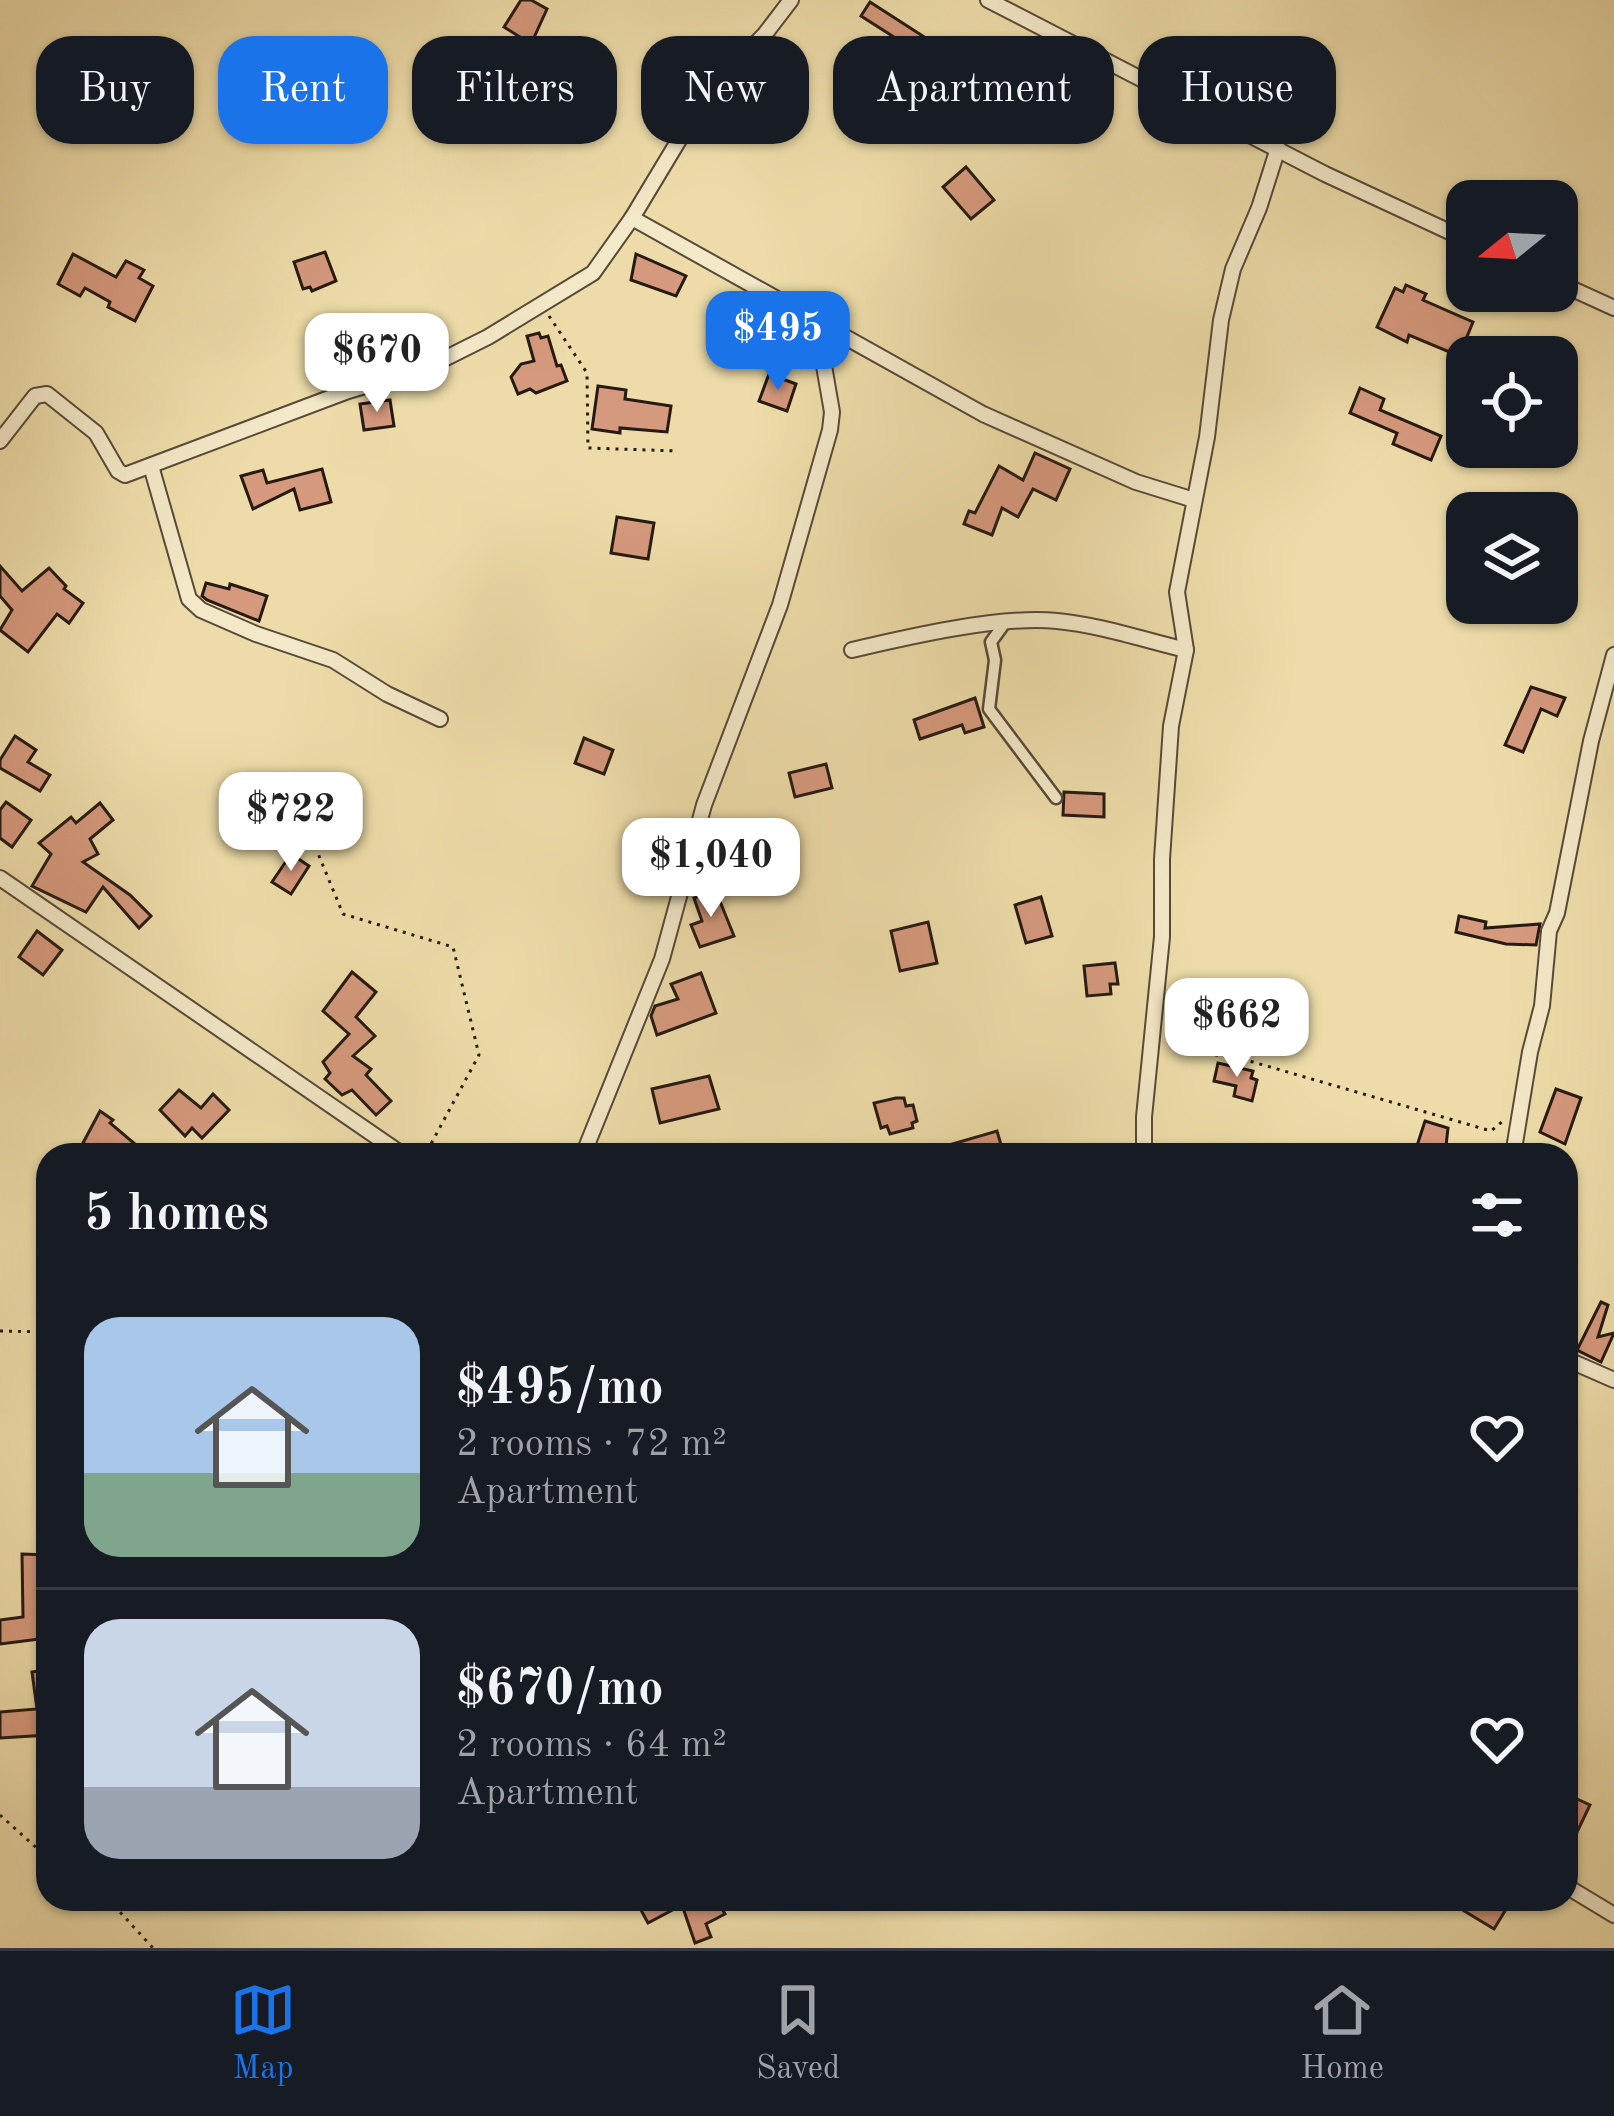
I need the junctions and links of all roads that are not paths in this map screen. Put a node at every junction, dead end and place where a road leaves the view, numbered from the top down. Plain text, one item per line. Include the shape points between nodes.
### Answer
1 (791, 0) edge
2 (988, 0) edge
3 (1278, 148) junction
4 (632, 218) junction
5 (1446, 230) edge
6 (1578, 291) edge
7 (1614, 308) edge
8 (823, 360) dead end
9 (0, 441) edge
10 (151, 466) junction
11 (1194, 500) junction
12 (1004, 624) junction
13 (852, 650) dead end
14 (1186, 650) junction
15 (1614, 655) edge
16 (440, 719) dead end
17 (1056, 798) dead end
18 (0, 878) edge
19 (386, 1143) edge
20 (588, 1143) edge
21 (1144, 1143) edge
22 (1515, 1143) edge
23 (1578, 1364) edge
24 (1614, 1380) edge
25 (1578, 1893) edge
26 (1614, 1915) edge

1 - 4 street via 706,94
2 - 3 street
3 - 5 street
3 - 11 street via 1233,269
4 - 10 street via 600,266 473,346
4 - 11 street via 983,414
6 - 7 street
8 - 20 street via 830,430 793,565 704,805 662,959
9 - 10 street via 35,396 47,394 96,433 122,474
10 - 16 street via 189,599 201,610 333,660
11 - 14 street via 1177,592
12 - 13 street
12 - 14 street via 1059,621
12 - 17 street via 992,642 989,709
14 - 21 street via 1171,726
15 - 22 street via 1550,931
18 - 19 street
23 - 24 street
25 - 26 street

